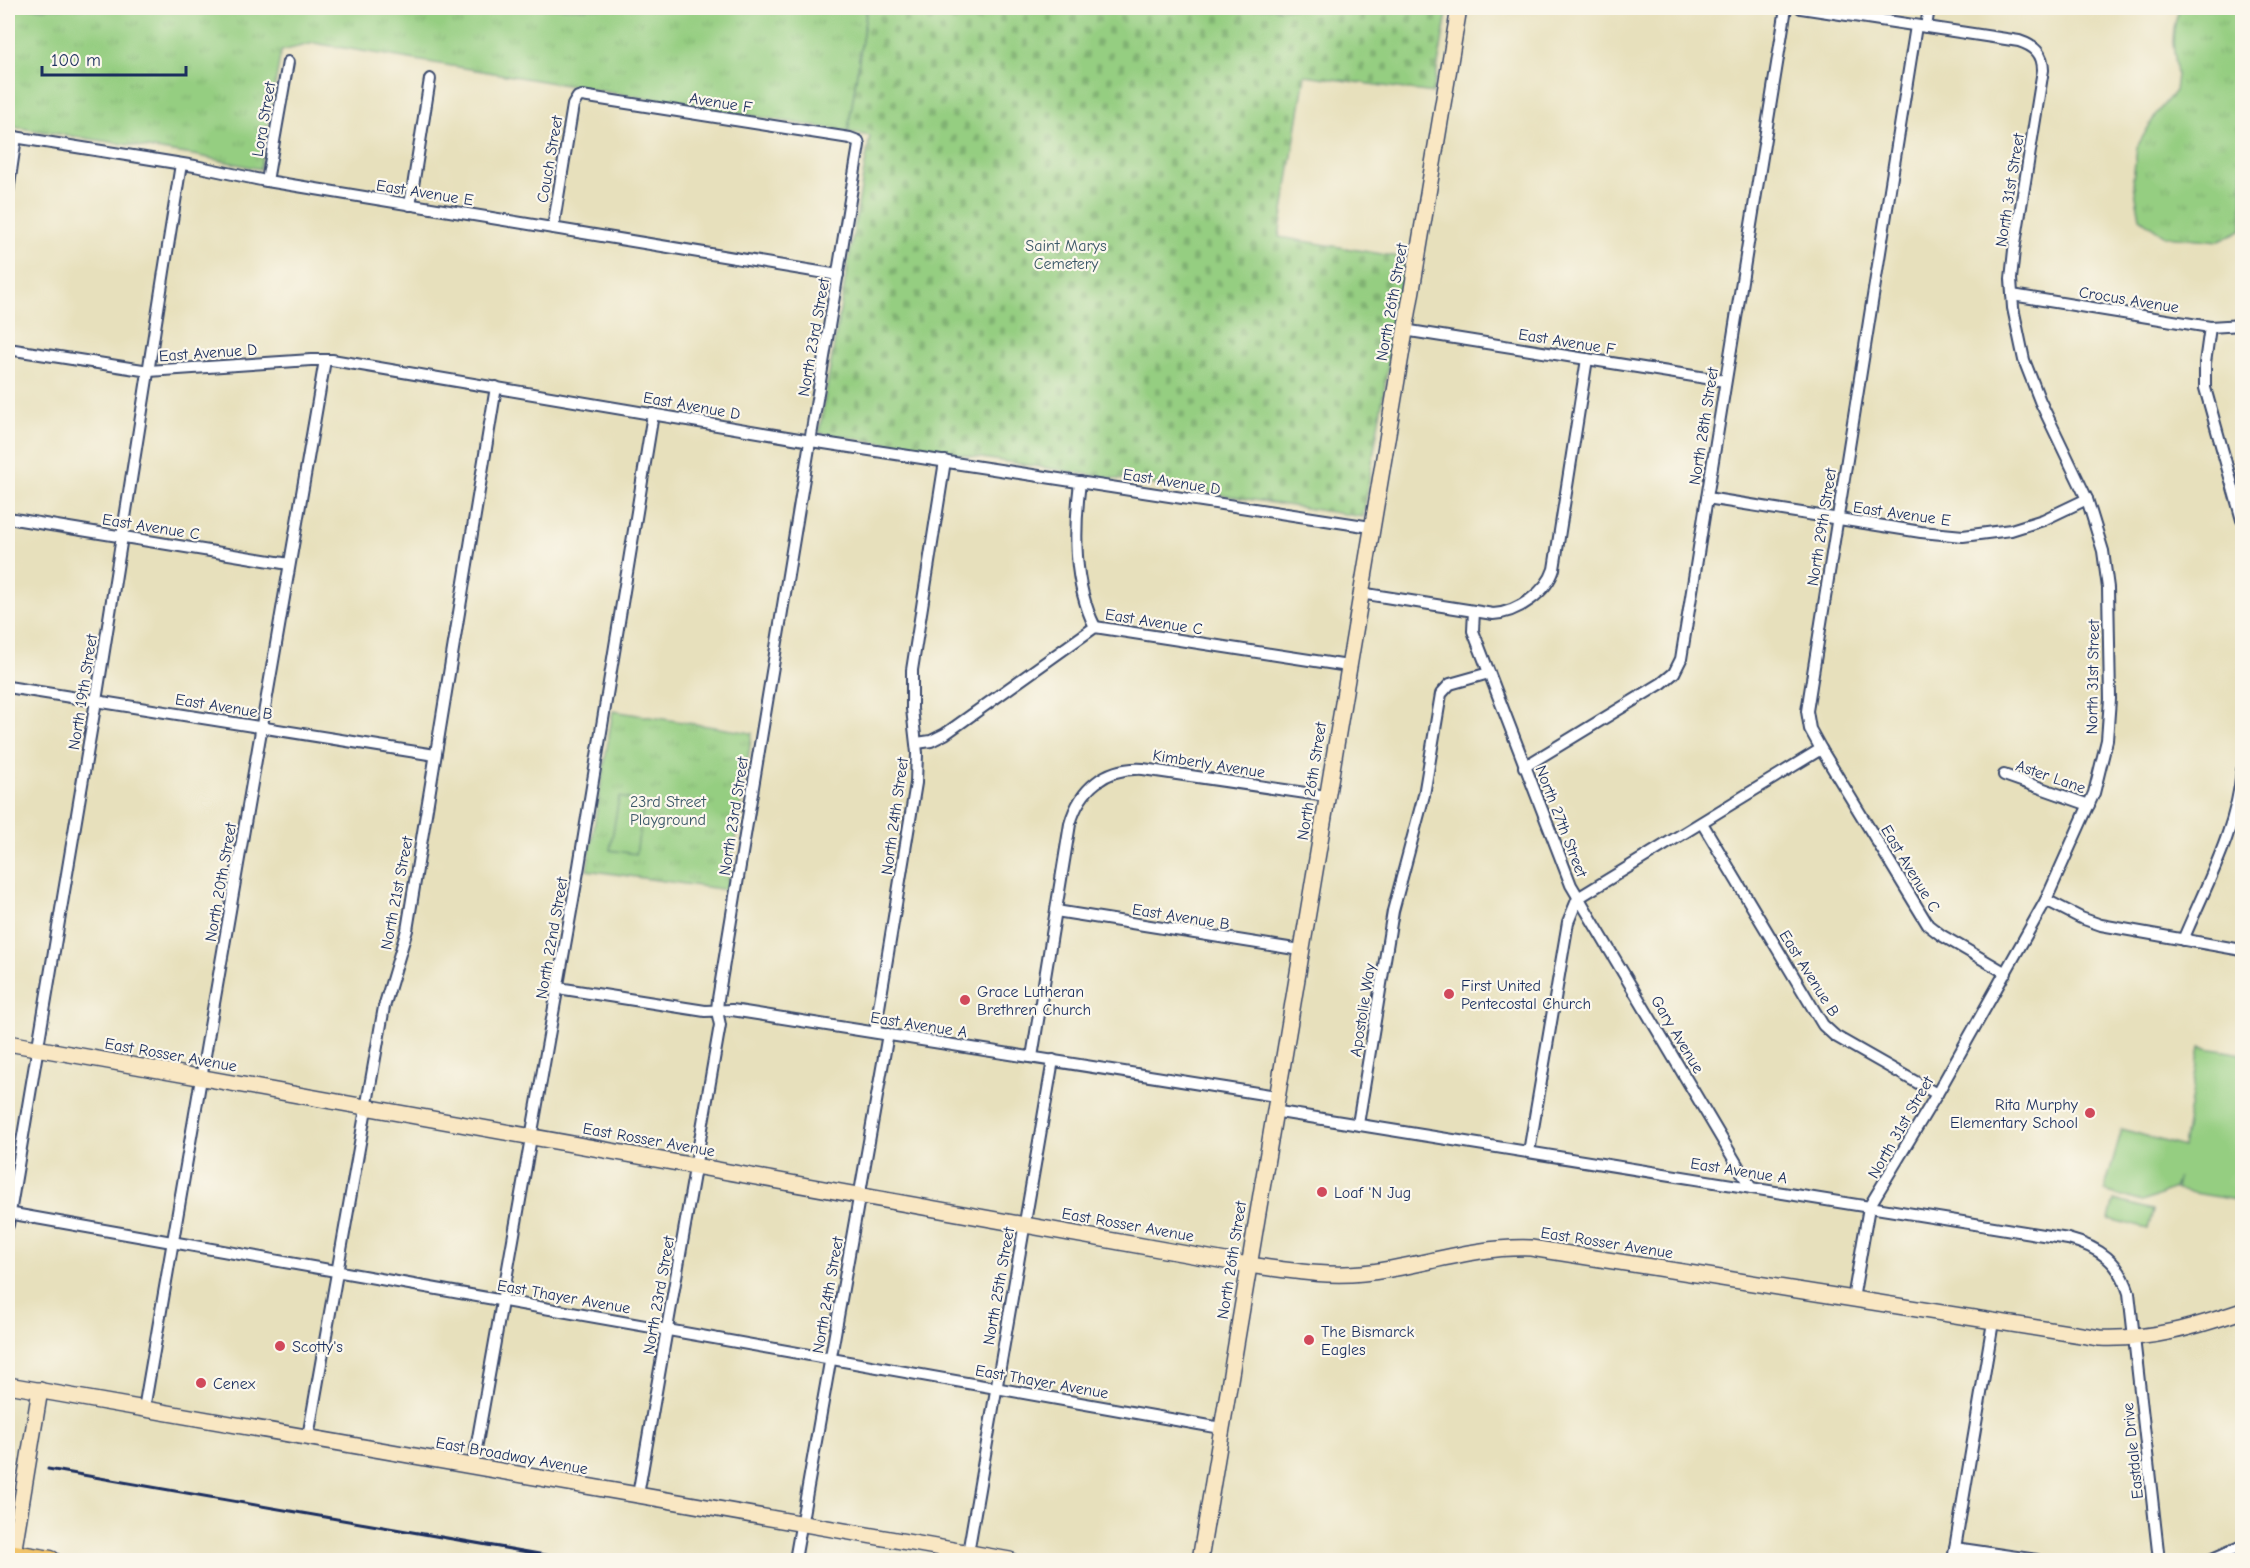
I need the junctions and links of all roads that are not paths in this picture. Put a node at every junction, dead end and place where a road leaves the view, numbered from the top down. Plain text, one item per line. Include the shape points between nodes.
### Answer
1 (1459, 8) edge
2 (1786, 8) edge
3 (1801, 8) edge
4 (1814, 8) edge
5 (1929, 8) edge
6 (1921, 26) junction
7 (288, 62) dead end
8 (430, 79) dead end
9 (578, 97) joint
10 (12, 136) edge
11 (858, 141) joint
12 (181, 164) junction
13 (267, 181) junction
14 (8, 192) edge
15 (410, 205) junction
16 (553, 228) junction
17 (838, 275) junction
18 (2012, 295) junction
19 (2242, 325) edge
20 (2210, 327) junction
21 (1404, 330) junction
22 (8, 349) edge
23 (1587, 359) junction
24 (325, 360) junction
25 (149, 371) junction
26 (1725, 381) junction
27 (496, 387) junction
28 (653, 414) junction
29 (811, 441) junction
30 (945, 461) junction
31 (1080, 482) junction
32 (1707, 498) junction
33 (2087, 499) junction
34 (8, 518) edge
35 (1837, 519) junction
36 (2242, 520) edge
37 (1371, 527) junction
38 (122, 536) junction
39 (289, 564) junction
40 (1360, 593) junction
41 (1474, 611) junction
42 (1095, 627) junction
43 (1348, 666) junction
44 (1489, 673) junction
45 (8, 687) edge
46 (96, 701) junction
47 (262, 727) junction
48 (917, 743) junction
49 (1821, 749) junction
50 (435, 755) junction
51 (1524, 766) junction
52 (2242, 770) edge
53 (2004, 775) dead end
54 (1326, 796) junction
55 (2089, 805) junction
56 (2239, 813) edge
57 (1702, 823) junction
58 (1578, 898) junction
59 (2046, 900) junction
60 (1056, 911) junction
61 (2183, 940) junction
62 (1301, 950) junction
63 (2242, 950) edge
64 (2006, 973) junction
65 (558, 988) junction
66 (717, 1011) junction
67 (875, 1032) junction
68 (888, 1034) junction
69 (8, 1043) edge
70 (38, 1048) junction
71 (1032, 1057) junction
72 (1053, 1060) junction
73 (201, 1078) junction
74 (1936, 1094) junction
75 (1275, 1104) junction
76 (365, 1106) junction
77 (1358, 1124) junction
78 (530, 1136) junction
79 (1529, 1152) junction
80 (695, 1165) junction
81 (1751, 1188) junction
82 (860, 1194) junction
83 (1869, 1207) junction
84 (9, 1213) edge
85 (1024, 1224) junction
86 (8, 1225) edge
87 (173, 1242) junction
88 (1248, 1265) junction
89 (337, 1271) junction
90 (1854, 1299) junction
91 (502, 1300) junction
92 (2242, 1311) edge
93 (1993, 1322) junction
94 (667, 1330) junction
95 (2135, 1338) junction
96 (831, 1359) junction
97 (8, 1384) edge
98 (996, 1388) junction
99 (40, 1390) junction
100 (144, 1408) junction
101 (1221, 1428) junction
102 (308, 1437) junction
103 (473, 1466) junction
104 (638, 1495) junction
105 (802, 1524) junction
106 (2242, 1546) edge
107 (1955, 1548) junction
108 (968, 1553) junction
109 (11, 1556) edge
110 (51, 1560) edge
111 (795, 1560) edge
112 (1010, 1560) edge
113 (1200, 1560) edge
114 (1953, 1560) edge
115 (2037, 1560) edge
116 (2159, 1560) edge
117 (2210, 1560) edge

1 - 21 street, North 26th Street
2 - 26 street, North 28th Street
3 - 4 street
4 - 6 street
5 - 6 street, North 29th Street
6 - 18 street, North 31st Street via 2019,42 2039,52 2043,70 2014,250
6 - 35 street, North 29th Street
7 - 13 street, Lora Street
8 - 15 street
9 - 11 street, Avenue F
9 - 16 street, Couch Street via 573,105
10 - 12 street, East Avenue E
10 - 14 street
11 - 17 street, North 23rd Street
12 - 13 street, East Avenue E
12 - 25 street, North 19th Street
13 - 15 street, East Avenue E
15 - 16 street, East Avenue E
16 - 17 street, East Avenue E
17 - 29 street, North 23rd Street
18 - 20 street, Crocus Avenue
18 - 33 street, North 31st Street via 2016,329 2028,370
19 - 20 street, Crocus Avenue
20 - 36 street via 2205,388
21 - 23 street, East Avenue F
21 - 37 street, North 26th Street
22 - 25 street, East Avenue D
23 - 26 street, East Avenue F
23 - 41 street via 1554,569 1548,584 1509,611
24 - 25 street, East Avenue D
24 - 27 street, East Avenue D
24 - 39 street, North 20th Street
25 - 38 street, North 19th Street
26 - 32 street, North 28th Street
27 - 28 street, East Avenue D
27 - 50 street, North 21st Street
28 - 29 street, East Avenue D
28 - 65 street, North 22nd Street
29 - 30 street, East Avenue D
29 - 66 street, North 23rd Street
30 - 31 street, East Avenue D
30 - 48 street, North 24th Street via 912,670
31 - 37 street, East Avenue D
31 - 42 street via 1076,542 1081,580
32 - 35 street, East Avenue E
32 - 51 street, North 28th Street via 1683,651 1674,673
33 - 35 street, East Avenue E via 2027,526 1979,536 1941,535
33 - 55 street, North 31st Street via 2107,575 2110,699 2105,754
34 - 38 street, East Avenue C
35 - 49 street, North 29th Street via 1807,711 1810,729
37 - 40 street, North 26th Street
38 - 39 street, East Avenue C
38 - 46 street, North 19th Street
39 - 47 street, North 20th Street
40 - 41 street
40 - 43 street, North 26th Street
41 - 44 street, North 27th Street via 1473,631
42 - 43 street, East Avenue C
42 - 48 street, East Avenue C via 945,734
43 - 54 street, North 26th Street
44 - 51 street, North 27th Street
44 - 77 street, Apostolie Way via 1450,684 1443,690 1426,785 1396,900
45 - 46 street, East Avenue B
46 - 47 street, East Avenue B
46 - 70 street, North 19th Street
47 - 50 street, East Avenue B
47 - 73 street, North 20th Street
48 - 67 street, North 24th Street via 916,783
49 - 57 street
49 - 64 street, East Avenue C via 1928,925
50 - 76 street, North 21st Street via 407,930 384,1007
51 - 58 street, North 27th Street
52 - 56 street
53 - 55 street, Aster Lane
54 - 60 street, Kimberly Avenue via 1132,768 1109,774 1090,786 1073,814
54 - 62 street, North 26th Street
55 - 59 street, North 31st Street
56 - 61 street
57 - 58 street
57 - 74 street, East Avenue B via 1823,1025 1835,1036
58 - 79 street, North 27th Street via 1568,922
58 - 81 street, Gary Avenue
59 - 61 street via 2090,921
59 - 64 street, North 31st Street
60 - 62 street, East Avenue B
60 - 71 street
61 - 63 street
62 - 75 street, North 26th Street
64 - 74 street, North 31st Street
65 - 66 street, East Avenue A
65 - 78 street, North 22nd Street
66 - 67 street, East Avenue A
66 - 80 street, North 23rd Street via 720,1025
67 - 68 street, East Avenue A
68 - 71 street, East Avenue A
68 - 82 street, North 24th Street
69 - 70 street, East Rosser Avenue
70 - 73 street, East Rosser Avenue
70 - 84 street, North 19th Street
71 - 72 street, East Avenue A
72 - 75 street, East Avenue A
72 - 85 street, North 25th Street
73 - 76 street, East Rosser Avenue
73 - 87 street, North 20th Street
74 - 83 street, North 31st Street
75 - 77 street, East Avenue A
75 - 88 street, North 26th Street
76 - 78 street, East Rosser Avenue
76 - 89 street, North 21st Street
77 - 79 street, East Avenue A
78 - 80 street, East Rosser Avenue
78 - 91 street, North 22nd Street
79 - 81 street, East Avenue A
80 - 82 street, East Rosser Avenue
80 - 94 street, North 23rd Street
81 - 83 street, East Avenue A
82 - 85 street, East Rosser Avenue
82 - 96 street, North 24th Street
83 - 90 street, North 31st Street
83 - 95 street, East Avenue A via 2092,1246 2112,1261 2126,1283
84 - 86 street, North 19th Street
84 - 87 street, East Thayer Avenue
85 - 88 street, East Rosser Avenue
85 - 98 street, North 25th Street
87 - 89 street, East Thayer Avenue
87 - 100 street, North 20th Street
88 - 90 street, East Rosser Avenue via 1345,1274 1486,1249 1531,1248
88 - 101 street, North 26th Street
89 - 91 street, East Thayer Avenue
89 - 102 street, North 21st Street
90 - 93 street, East Rosser Avenue
91 - 94 street, East Thayer Avenue
91 - 103 street, North 22nd Street
92 - 95 street, East Rosser Avenue via 2177,1332
93 - 95 street, East Rosser Avenue via 2087,1337
93 - 107 street
94 - 96 street, East Thayer Avenue
94 - 104 street, North 23rd Street
95 - 116 street, Eastdale Drive
96 - 98 street, East Thayer Avenue
96 - 105 street, North 24th Street
97 - 99 street, East Broadway Avenue
98 - 101 street, East Thayer Avenue
98 - 108 street, North 25th Street
99 - 100 street, East Broadway Avenue
99 - 109 street
100 - 102 street, East Broadway Avenue
101 - 113 street, North 26th Street
102 - 103 street, East Broadway Avenue
103 - 104 street, East Broadway Avenue
104 - 105 street, East Broadway Avenue
105 - 108 street, East Broadway Avenue
105 - 111 street, North 24th Street
106 - 117 street
107 - 114 street
107 - 115 street
108 - 112 street, East Broadway Avenue
109 - 110 main road

